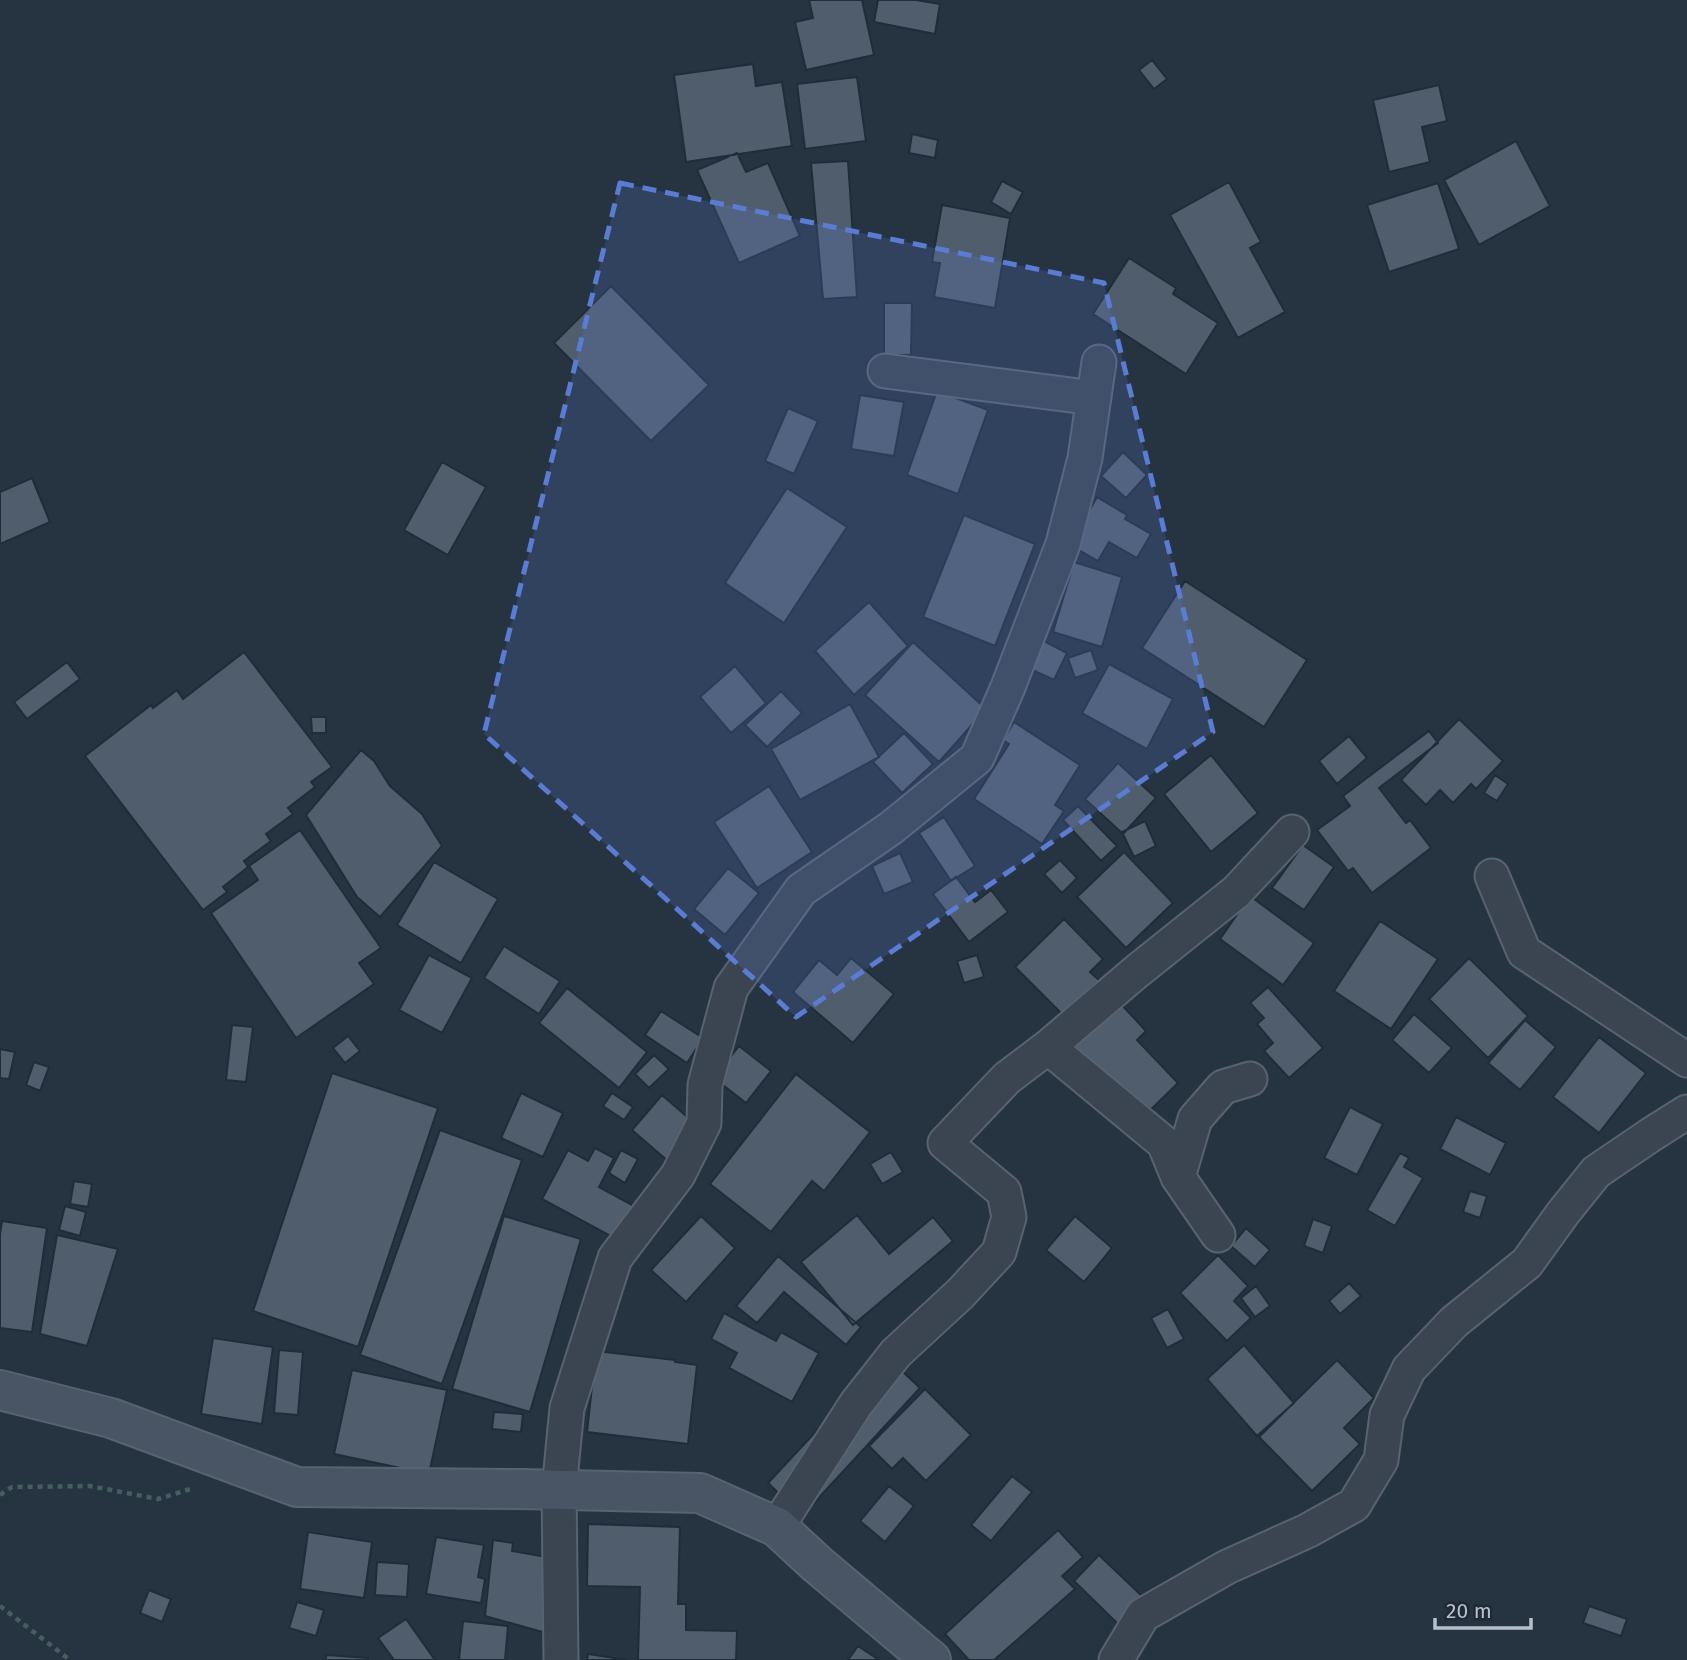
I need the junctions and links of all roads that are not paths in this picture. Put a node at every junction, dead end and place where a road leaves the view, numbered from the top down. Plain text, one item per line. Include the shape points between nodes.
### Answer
1 (1099, 362) dead end
2 (885, 371) dead end
3 (1094, 398) junction
4 (1292, 832) dead end
5 (1492, 876) dead end
6 (1048, 1047) junction
7 (1687, 1060) edge
8 (1250, 1079) dead end
9 (1687, 1112) edge
10 (1178, 1177) junction
11 (1219, 1235) dead end
12 (0, 1390) edge
13 (559, 1490) junction
14 (777, 1527) junction
15 (561, 1660) edge
16 (931, 1660) edge
17 (1116, 1660) edge

1 - 3 street
2 - 3 street
3 - 13 street via 1085,458 1063,544 977,758 891,828 801,890 731,988 705,1085 704,1123 678,1175 615,1258 567,1408
4 - 6 street via 1236,892
5 - 7 street via 1524,952
6 - 10 street via 1164,1143
6 - 14 street via 1007,1078 945,1143 1004,1192 1009,1217 999,1252 895,1353 856,1404
8 - 10 street via 1223,1087 1195,1119
9 - 17 street via 1596,1172 1527,1263 1454,1322 1409,1369 1387,1415 1381,1460 1354,1506 1227,1567 1143,1615
10 - 11 street
12 - 13 street via 111,1418 297,1488
13 - 14 street via 701,1493
13 - 15 street
14 - 16 street

